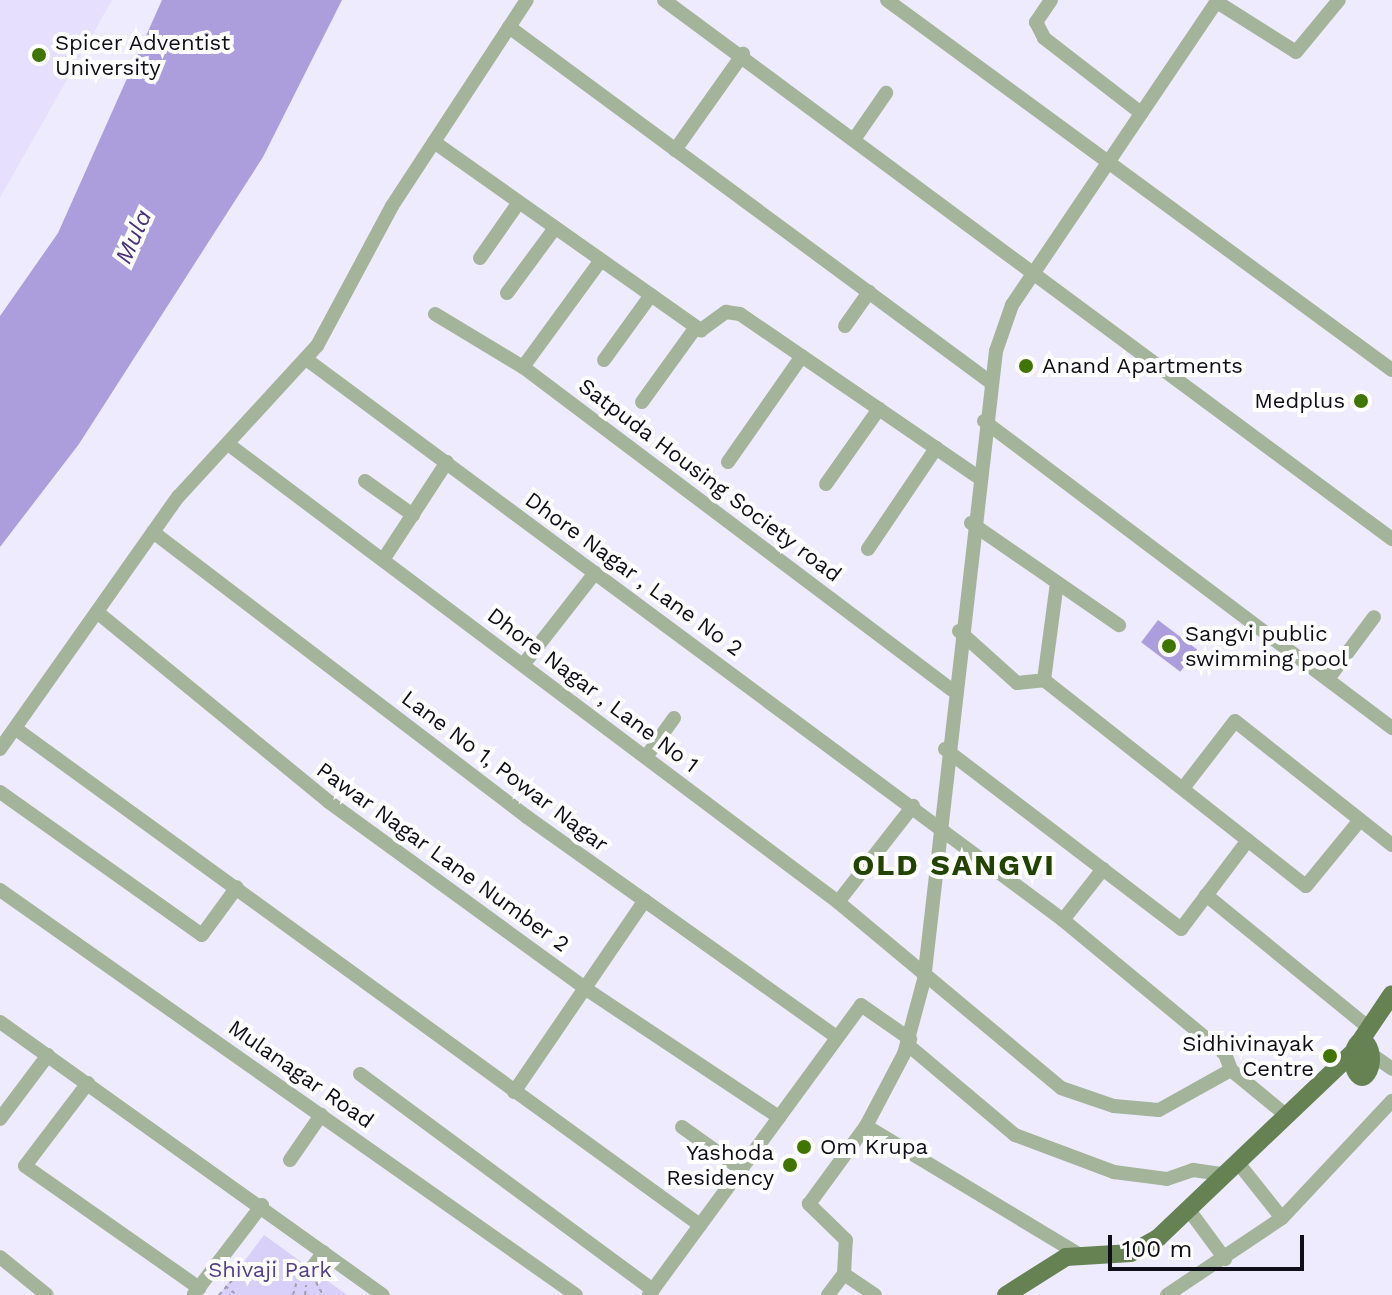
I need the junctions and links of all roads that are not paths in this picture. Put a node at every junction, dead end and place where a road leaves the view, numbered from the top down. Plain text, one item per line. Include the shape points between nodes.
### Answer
1 (527, 0) edge
2 (664, 0) edge
3 (887, 0) edge
4 (1051, 0) edge
5 (1339, 0) edge
6 (1218, 1) edge
7 (509, 27) junction
8 (743, 54) junction
9 (886, 93) dead end
10 (1141, 113) junction
11 (855, 138) junction
12 (434, 142) junction
13 (675, 150) junction
14 (1107, 168) junction
15 (519, 202) junction
16 (555, 228) junction
17 (480, 258) dead end
18 (601, 260) junction
19 (1035, 272) junction
20 (869, 292) junction
21 (507, 293) dead end
22 (651, 295) junction
23 (435, 314) dead end
24 (845, 326) dead end
25 (696, 327) junction
26 (802, 356) junction
27 (306, 359) junction
28 (604, 360) dead end
29 (523, 367) junction
30 (1392, 370) edge
31 (989, 381) junction
32 (642, 402) dead end
33 (879, 409) junction
34 (984, 421) junction
35 (228, 444) junction
36 (936, 448) junction
37 (447, 462) junction
38 (728, 462) dead end
39 (977, 476) junction
40 (365, 481) dead end
41 (826, 484) dead end
42 (413, 515) junction
43 (971, 523) junction
44 (153, 532) junction
45 (1392, 539) edge
46 (868, 549) dead end
47 (383, 560) junction
48 (595, 573) junction
49 (1057, 583) junction
50 (97, 612) junction
51 (1374, 617) dead end
52 (1119, 625) dead end
53 (959, 631) junction
54 (523, 665) junction
55 (1328, 679) junction
56 (1044, 680) junction
57 (952, 690) junction
58 (674, 718) dead end
59 (1392, 728) edge
60 (16, 729) junction
61 (0, 749) edge
62 (945, 749) junction
63 (646, 757) junction
64 (1184, 787) junction
65 (0, 792) edge
66 (913, 806) junction
67 (1360, 820) junction
68 (937, 823) junction
69 (1248, 840) junction
70 (1392, 845) edge
71 (1103, 869) junction
72 (237, 887) junction
73 (0, 890) edge
74 (1206, 895) junction
75 (645, 900) junction
76 (838, 902) junction
77 (1063, 920) junction
78 (924, 980) junction
79 (586, 989) junction
80 (1389, 1006) edge
81 (0, 1022) edge
82 (837, 1037) junction
83 (909, 1042) junction
84 (1363, 1043) junction
85 (48, 1055) junction
86 (1392, 1069) edge
87 (1231, 1070) junction
88 (360, 1074) dead end
89 (88, 1083) junction
90 (514, 1092) junction
91 (1392, 1101) edge
92 (321, 1115) junction
93 (1287, 1116) junction
94 (779, 1117) junction
95 (0, 1119) edge
96 (866, 1126) junction
97 (682, 1127) dead end
98 (290, 1160) dead end
99 (741, 1169) junction
100 (1233, 1170) junction
101 (262, 1205) junction
102 (1189, 1210) junction
103 (1282, 1218) junction
104 (700, 1225) junction
105 (324, 1252) junction
106 (1078, 1254) junction
107 (0, 1257) edge
108 (1225, 1259) junction
109 (308, 1273) road end
110 (844, 1274) junction
111 (196, 1291) edge
112 (651, 1292) edge
113 (376, 1293) edge
114 (47, 1295) edge
115 (576, 1295) edge
116 (828, 1295) edge
117 (875, 1295) edge
118 (1006, 1295) edge
119 (1167, 1295) edge

1 - 7 street
2 - 8 street
3 - 14 street
4 - 10 street via 1036,22 1044,38
5 - 6 street via 1296,52
6 - 10 street
7 - 12 street
7 - 13 street
8 - 11 street
8 - 13 street
9 - 11 street
10 - 14 street
11 - 19 street
12 - 15 street
12 - 27 street
13 - 20 street
14 - 19 street
14 - 30 street
15 - 16 street
15 - 17 street
16 - 18 street
16 - 21 street
18 - 22 street
18 - 29 street
19 - 31 street via 1012,305
19 - 45 street
20 - 24 street
20 - 31 street
22 - 25 street
22 - 28 street
23 - 29 street, Satpuda Housing Society road
25 - 26 street via 706,331 726,312 740,314
25 - 32 street
26 - 33 street
26 - 38 street
27 - 35 street
27 - 37 street, Dhore Nagar , Lane No 2
29 - 57 street, Satpuda Housing Society road
31 - 34 street
33 - 36 street
33 - 41 street
34 - 39 street
34 - 55 street
35 - 44 street
35 - 47 street, Dhore Nagar , Lane No 1
36 - 39 street
36 - 46 street
37 - 42 street
37 - 48 street, Dhore Nagar , Lane No 2
39 - 43 street
40 - 42 street
42 - 47 street
43 - 49 street
43 - 53 street
44 - 50 street
44 - 75 street, Lane No 1, Powar Nagar
47 - 54 street, Dhore Nagar , Lane No 1
48 - 54 street
48 - 66 street, Dhore Nagar , Lane No 2
49 - 52 street
49 - 56 street
50 - 60 street
50 - 79 street, Pawar Nagar Lane Number 2 via 260,749
51 - 55 street
53 - 56 street via 1017,683
53 - 57 street
54 - 63 street, Dhore Nagar , Lane No 1
55 - 59 street
56 - 64 street
57 - 62 street
58 - 63 street
60 - 61 street
60 - 72 street
62 - 68 street
62 - 71 street
63 - 76 street, Dhore Nagar , Lane No 1
64 - 67 street via 1235,721
64 - 69 street
65 - 72 street via 202,935
66 - 68 street, Dhore Nagar , Lane No 2
66 - 76 street
67 - 69 street via 1306,886
67 - 70 street
68 - 77 street, Dhore Nagar , Lane No 2
68 - 78 street
69 - 74 street
71 - 74 street via 1181,929
71 - 77 street
72 - 90 street
73 - 92 street, Mulanagar Road
74 - 84 street
75 - 79 street
75 - 82 street, Lane No 1, Powar Nagar
76 - 78 street, Dhore Nagar , Lane No 1
77 - 87 street, Dhore Nagar , Lane No 2 via 1225,1054
78 - 83 street
78 - 87 street, Dhore Nagar , Lane No 1 via 1061,1088 1114,1106 1178,1104
79 - 90 street
79 - 94 street, Pawar Nagar Lane Number 2
80 - 84 main road
81 - 85 street
82 - 83 street via 861,1005
82 - 94 street
83 - 96 street
83 - 100 street via 1015,1135 1114,1172 1167,1179 1193,1170
84 - 86 street
84 - 93 main road
85 - 89 street
85 - 95 street
87 - 93 street, Dhore Nagar , Lane No 2
88 - 112 street
89 - 101 street
89 - 111 street via 25,1166
90 - 104 street
91 - 103 street
92 - 98 street
92 - 115 street, Mulanagar Road
93 - 100 main road
94 - 99 street
96 - 106 street
96 - 110 street via 809,1204 846,1240
97 - 99 street
99 - 104 street
100 - 102 main road
100 - 103 street
101 - 105 street
101 - 111 street
102 - 106 main road via 1141,1249
102 - 108 street
103 - 108 street
104 - 112 street
105 - 109 street
105 - 113 street
106 - 118 main road
107 - 114 street
108 - 119 street
110 - 116 street
110 - 117 street

